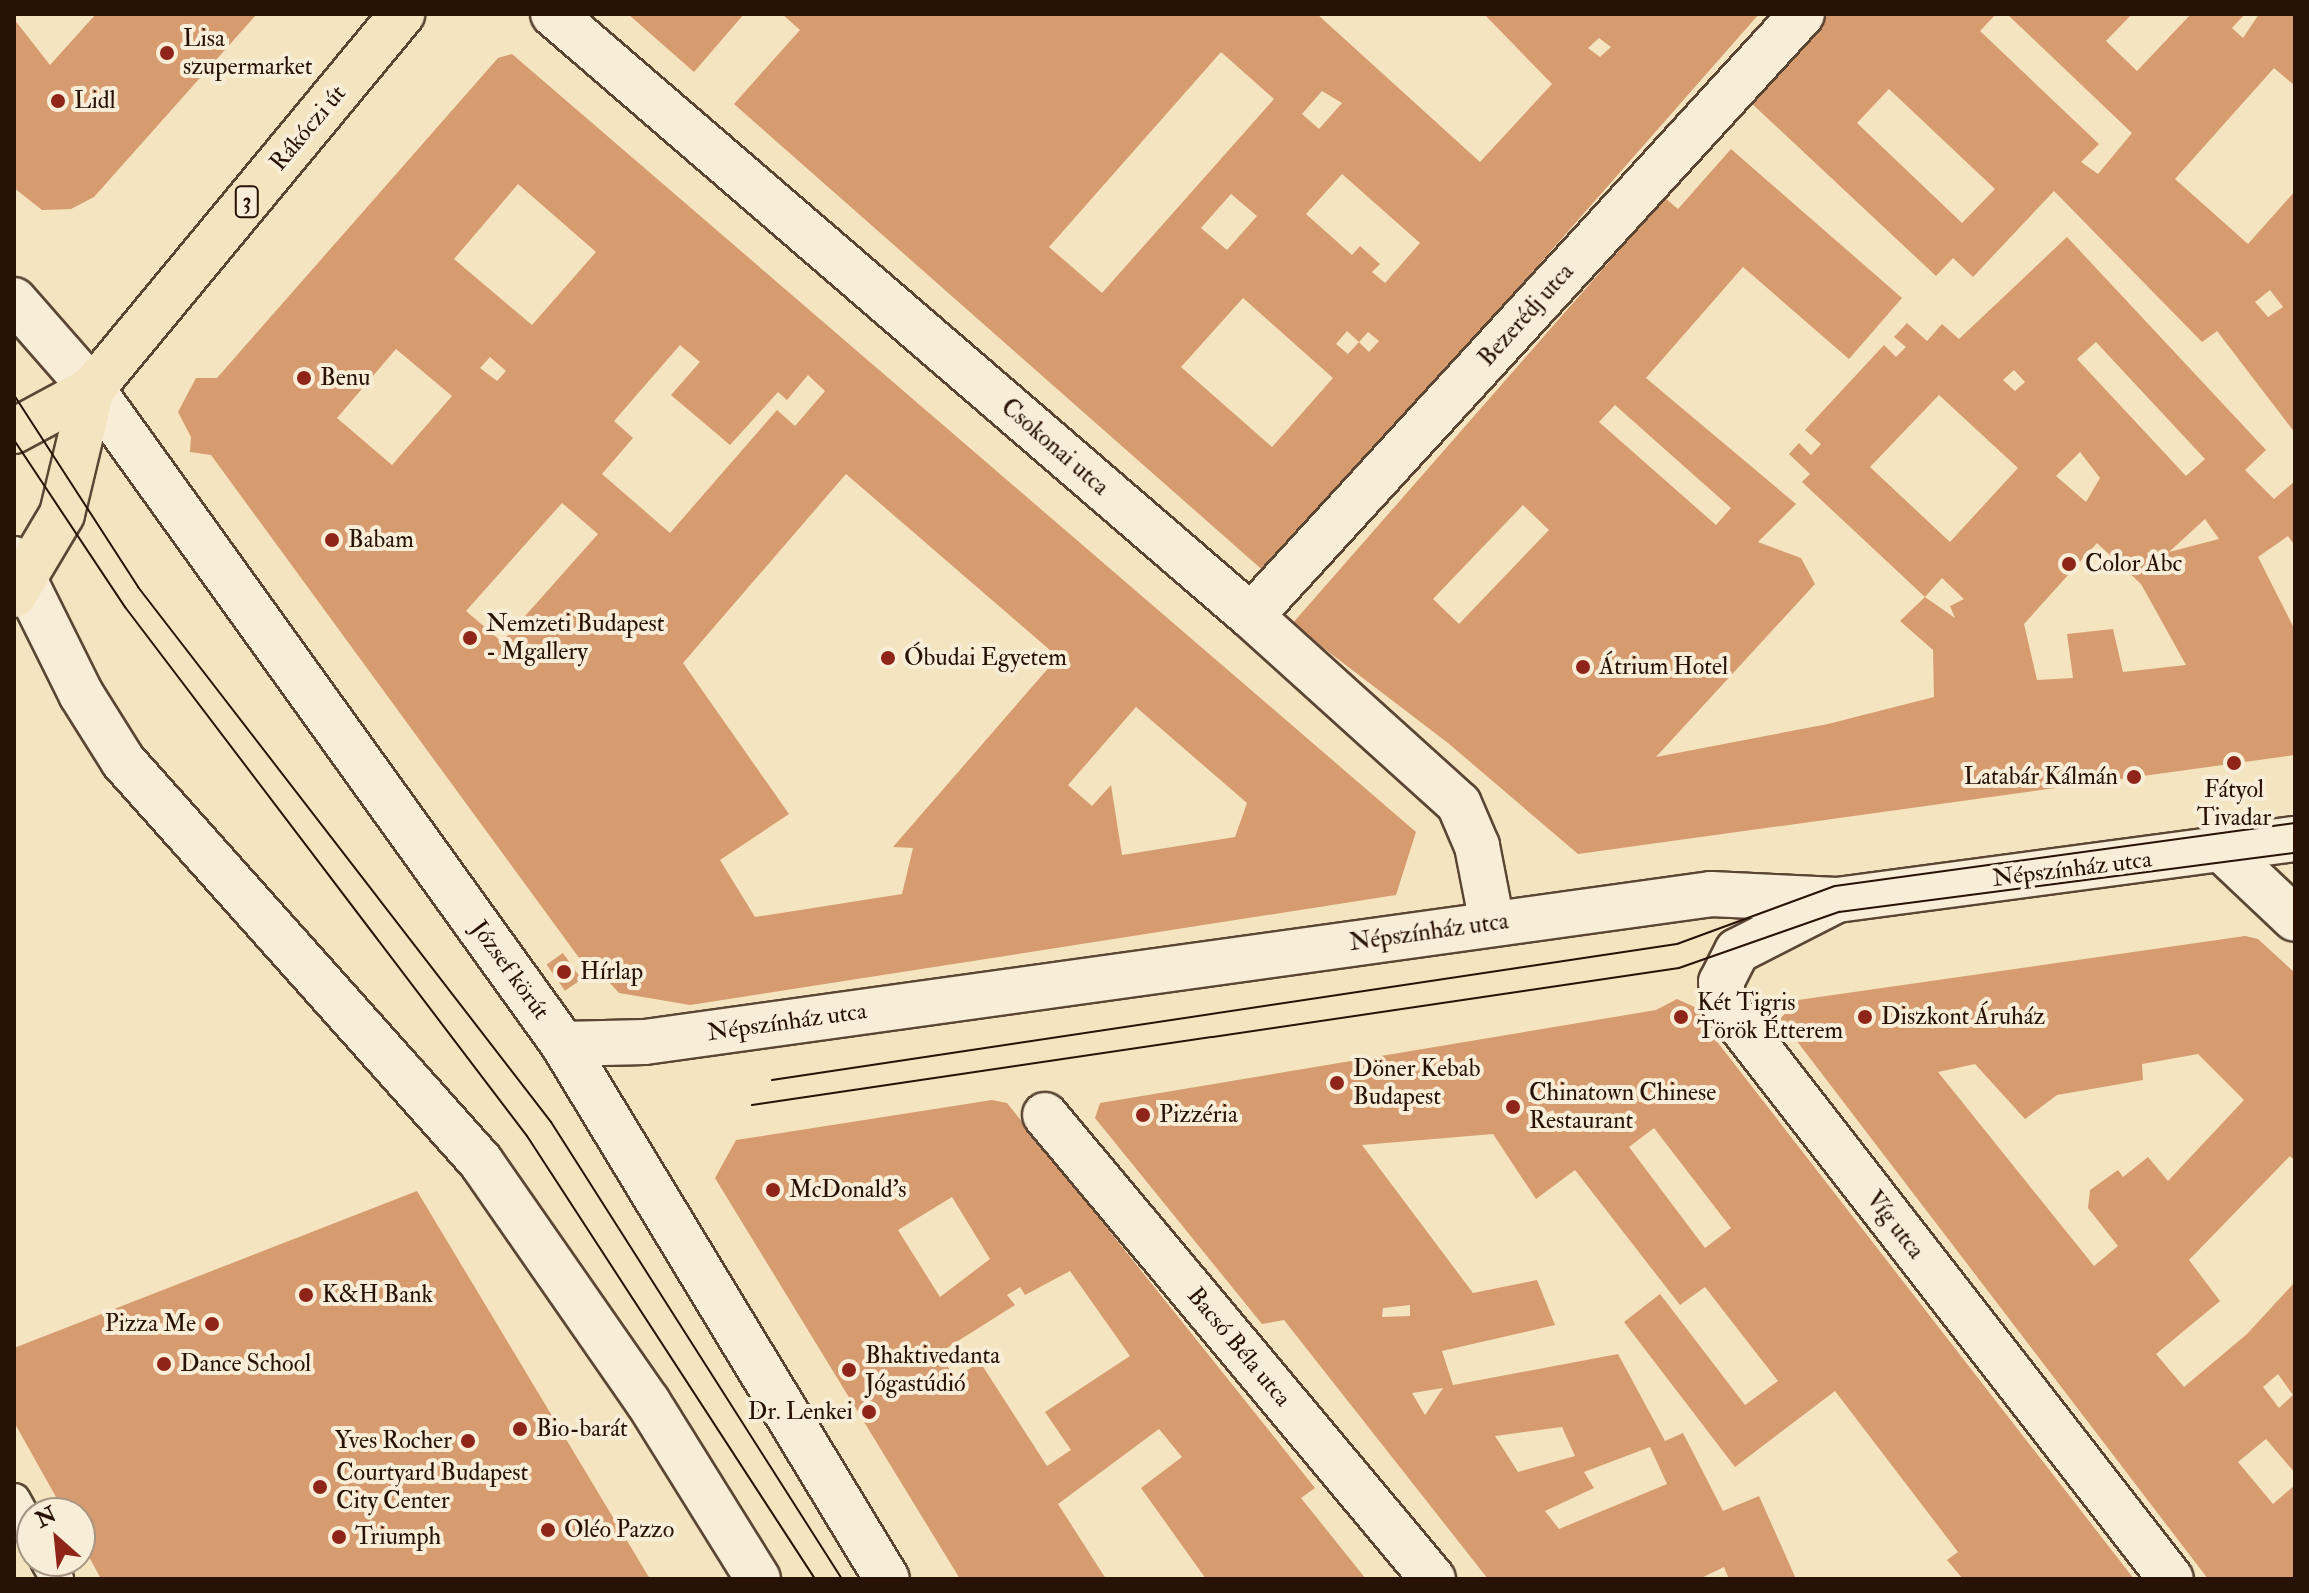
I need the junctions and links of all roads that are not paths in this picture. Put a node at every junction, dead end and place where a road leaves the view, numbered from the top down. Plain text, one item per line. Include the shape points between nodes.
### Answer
1 (402, 14) edge
2 (553, 14) edge
3 (1802, 14) edge
4 (14, 300) edge
5 (92, 389) junction
6 (14, 431) edge
7 (17, 579) edge
8 (1251, 616) junction
9 (2295, 839) edge
10 (2222, 850) junction
11 (1837, 900) junction
12 (2295, 919) edge
13 (1492, 923) junction
14 (563, 1044) junction
15 (1045, 1115) dead end
16 (758, 1579) edge
17 (887, 1579) edge
18 (1433, 1579) edge
19 (2171, 1579) edge

1 - 5 main road, Rákóczi út / 3
2 - 8 street, Csokonai utca
3 - 8 street, Bezerédj utca
4 - 5 street, József körút
5 - 6 main road, Rákóczi út / 3
5 - 7 main road, Rákóczi út / 3 via 72,487
5 - 14 street, József körút
7 - 16 street via 123,761 481,1162 648,1402
8 - 13 street, Csokonai utca via 1459,804 1477,846
9 - 10 street, Népszínház utca
10 - 11 street, Népszínház utca
10 - 12 street
11 - 13 street, Népszínház utca via 1711,894
11 - 19 street, Víg utca via 1737,951 1721,982 1724,1004
13 - 14 street, Népszínház utca via 645,1042
14 - 17 street, József körút
15 - 18 street, Bacsó Béla utca

